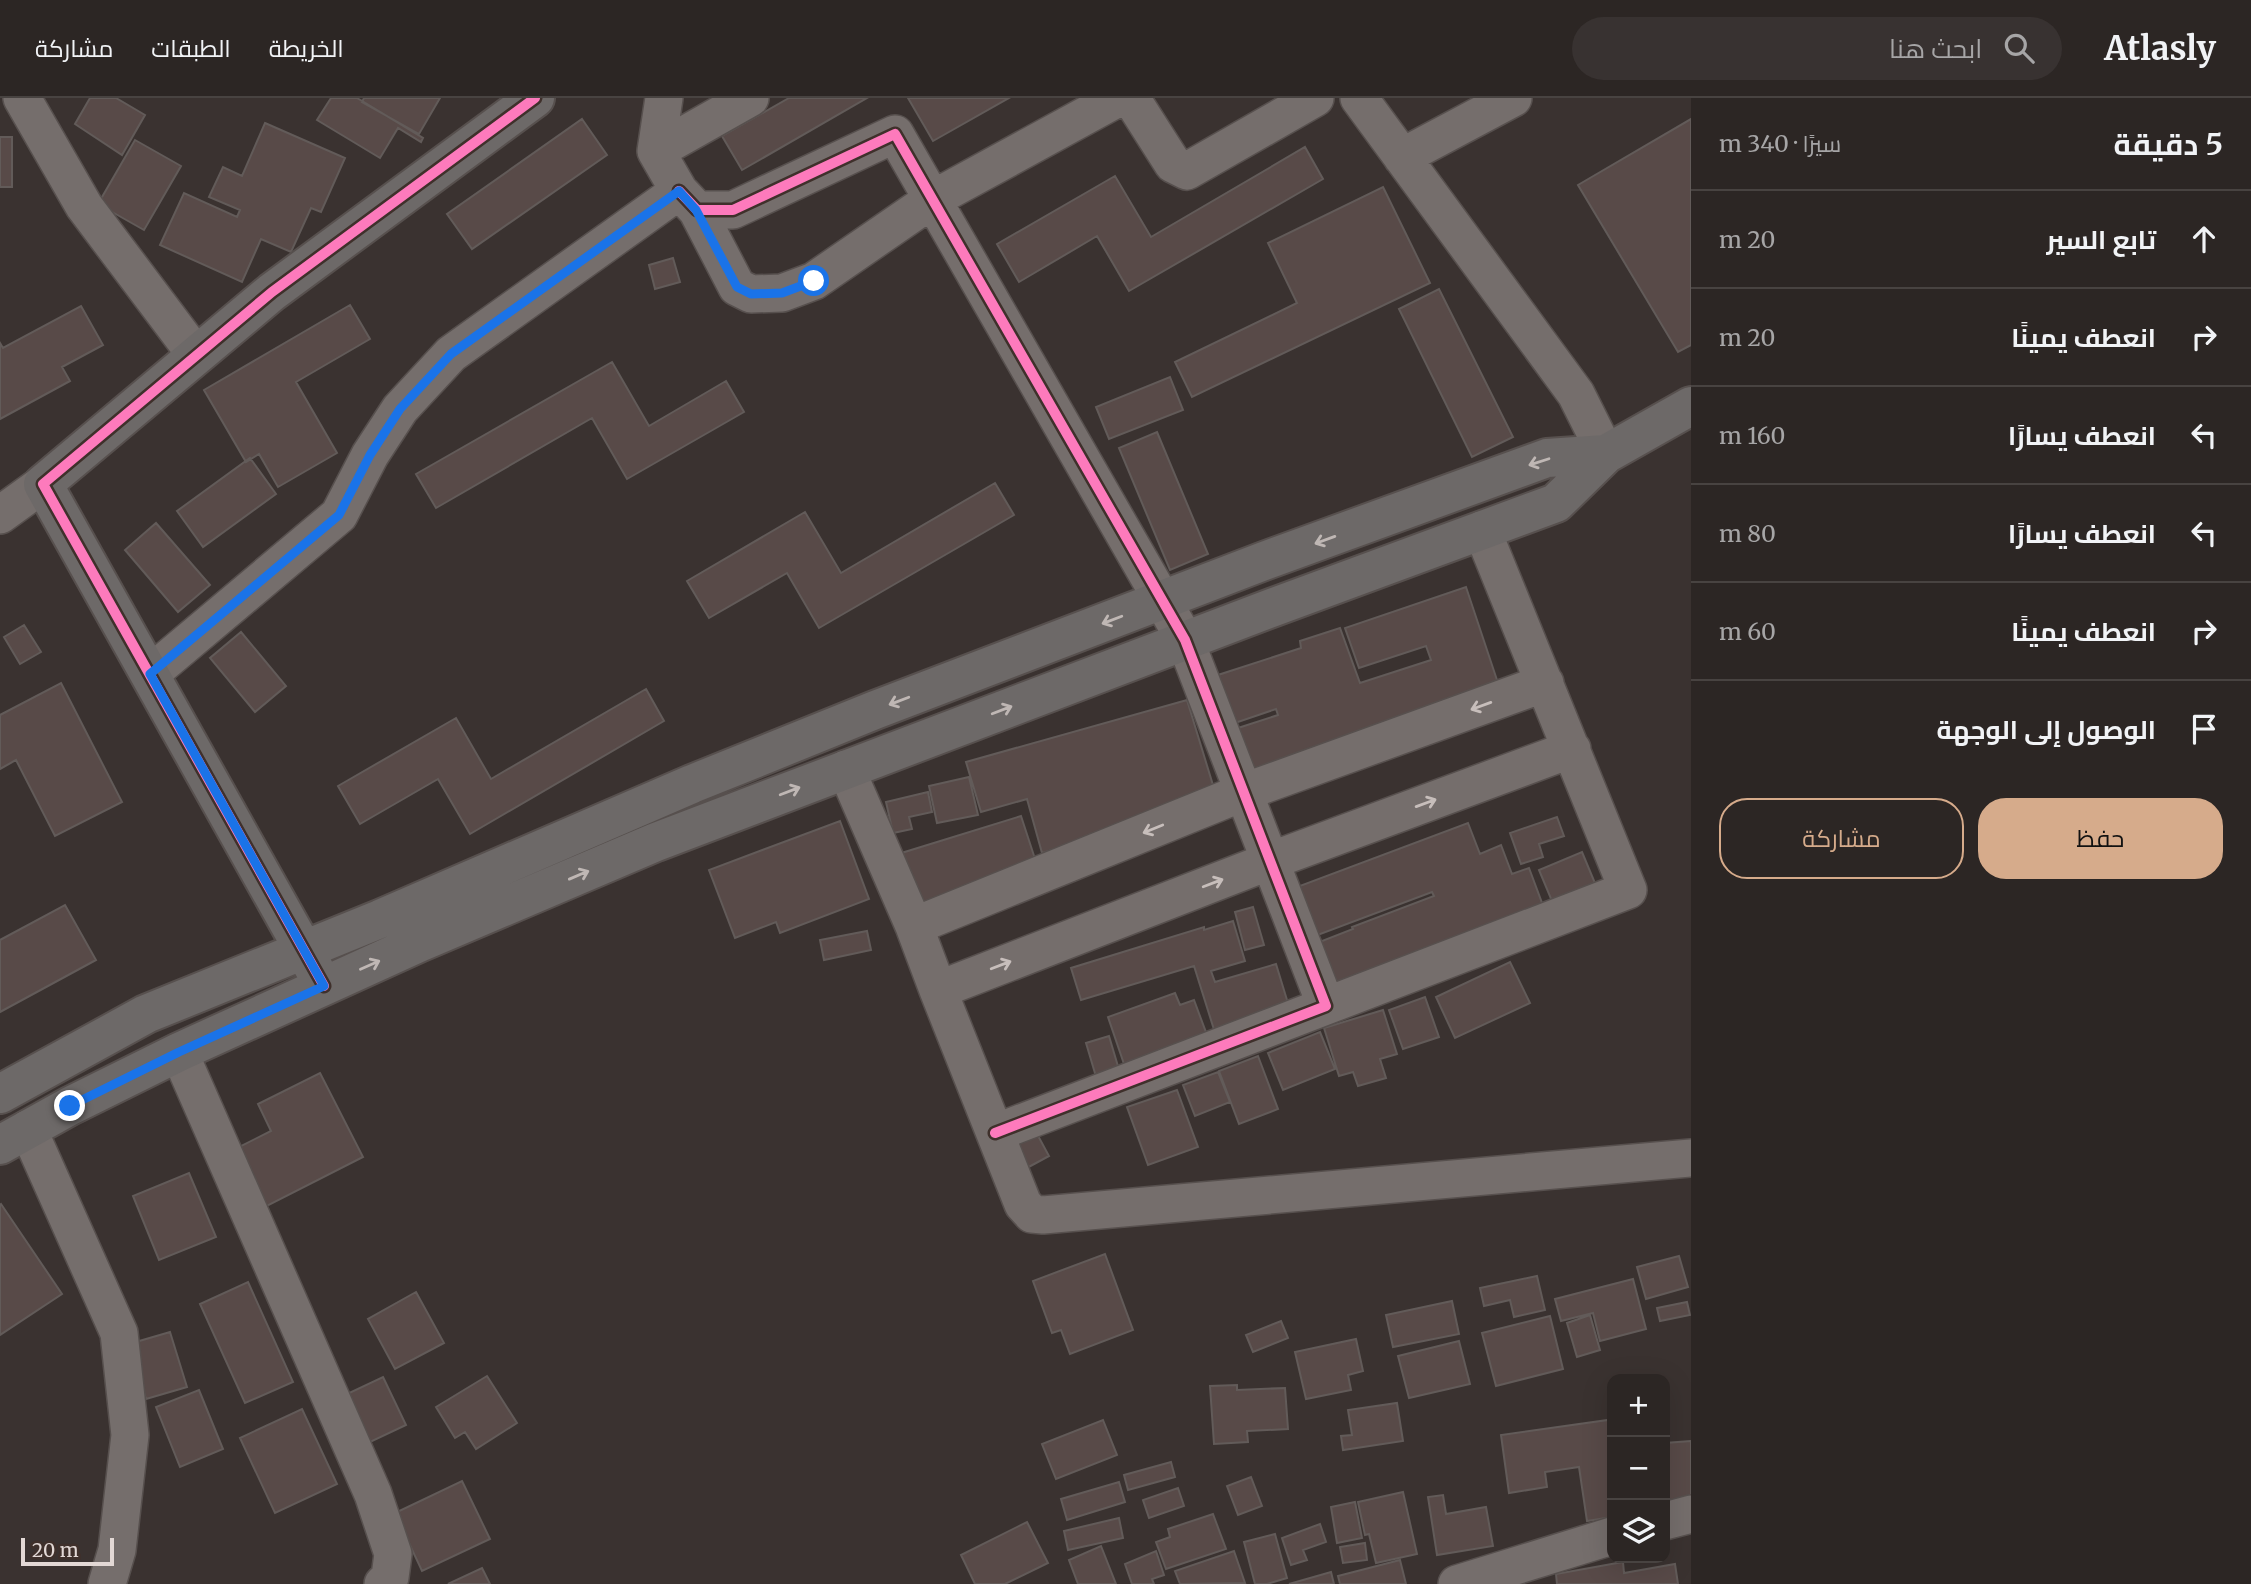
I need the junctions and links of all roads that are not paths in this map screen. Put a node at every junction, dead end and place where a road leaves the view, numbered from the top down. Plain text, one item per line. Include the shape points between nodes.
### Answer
1 (22, 98) edge
2 (535, 98) edge
3 (664, 98) edge
4 (750, 98) edge
5 (1118, 98) edge
6 (1131, 98) edge
7 (1315, 98) edge
8 (1359, 98) edge
9 (1513, 98) edge
10 (656, 151) junction
11 (1402, 157) junction
12 (688, 200) junction
13 (933, 200) junction
14 (197, 355) junction
15 (1691, 405) edge
16 (1606, 454) junction
17 (43, 484) junction
18 (1, 511) edge
19 (1482, 530) junction
20 (1162, 601) junction
21 (1185, 640) junction
22 (150, 674) junction
23 (1545, 683) junction
24 (1572, 749) junction
25 (846, 769) junction
26 (1244, 792) junction
27 (1270, 861) junction
28 (915, 926) junction
29 (304, 949) junction
30 (324, 986) junction
31 (938, 990) junction
32 (1326, 1006) junction
33 (179, 1052) junction
34 (0, 1094) edge
35 (995, 1133) junction
36 (14, 1137) edge
37 (1691, 1158) edge
38 (1691, 1514) edge
39 (1670, 1520) edge
40 (1607, 1538) edge
41 (107, 1584) edge
42 (383, 1584) edge
43 (1457, 1584) edge

1 - 14 street via 83,206
2 - 14 main road via 272,292
3 - 10 street
4 - 10 street
5 - 13 street
6 - 7 street via 1172,164 1187,172
8 - 11 street
9 - 11 street
10 - 12 street
11 - 16 street via 1576,394
12 - 13 street via 733,210 895,134
12 - 13 street via 737,287 751,294 782,293 814,281
12 - 22 street via 451,354 400,409 339,515
13 - 20 street
14 - 17 main road
15 - 16 main road
16 - 19 main road via 1556,503
16 -> 20 main road via 1547,458
17 - 18 street
17 - 22 main road
19 - 21 main road
19 - 23 street
20 - 21 street
20 -> 29 main road via 816,734
25 -> 21 main road
21 - 26 street
22 - 29 main road
23 - 24 street
23 -> 26 street
27 -> 24 street
24 - 32 street via 1628,890
25 - 28 street
30 -> 25 main road via 656,842
26 - 27 street
26 -> 28 street
31 -> 27 street
27 - 32 street
28 - 31 street
29 - 30 main road
29 - 34 main road via 146,1014
30 - 33 main road
31 - 35 street
32 - 35 street
33 - 36 main road
33 - 42 street via 373,1494 393,1555 390,1577
35 - 37 street via 1023,1204 1032,1214 1043,1216
36 - 41 street via 119,1333 130,1435 117,1550
38 - 39 street
40 - 43 street

